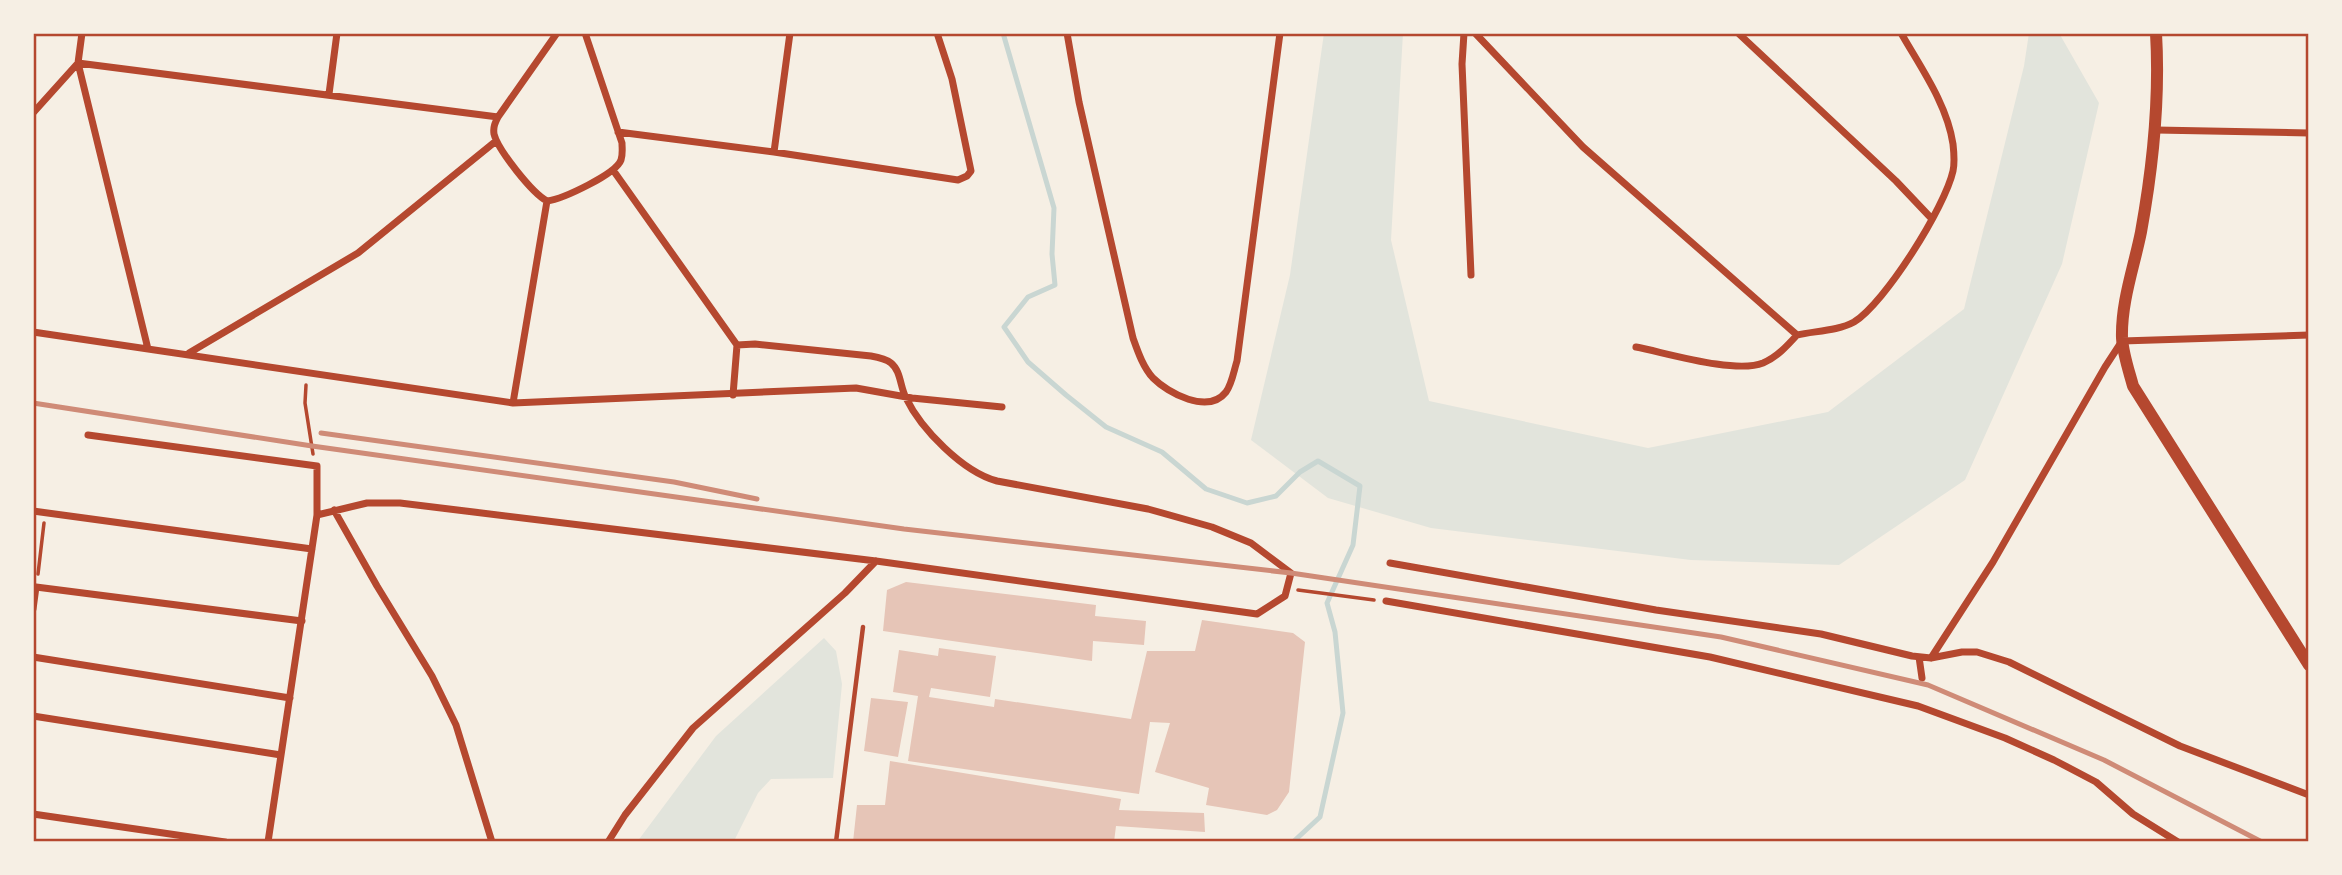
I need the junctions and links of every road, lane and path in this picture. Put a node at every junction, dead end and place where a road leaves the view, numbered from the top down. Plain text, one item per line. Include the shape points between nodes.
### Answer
1 (82, 33) edge
2 (337, 33) edge
3 (557, 33) edge
4 (584, 33) edge
5 (790, 33) edge
6 (937, 33) edge
7 (1067, 33) edge
8 (1280, 33) edge
9 (1464, 33) edge
10 (1475, 33) edge
11 (1738, 33) edge
12 (1901, 33) edge
13 (2156, 33) edge
14 (78, 63) junction
15 (328, 94) junction
16 (33, 113) edge
17 (498, 117) junction
18 (2156, 130) junction
19 (618, 132) junction
20 (2309, 133) edge
21 (496, 141) junction
22 (774, 152) junction
23 (613, 170) junction
24 (547, 201) junction
25 (1932, 219) junction
26 (1471, 275) dead end
27 (33, 332) edge
28 (1797, 335) junction
29 (2309, 335) edge
30 (2122, 341) junction
31 (737, 345) junction
32 (1636, 347) dead end
33 (148, 349) junction
34 (188, 354) junction
35 (306, 374) junction
36 (733, 395) junction
37 (905, 396) junction
38 (513, 403) junction
39 (1002, 407) dead end
40 (88, 435) dead end
41 (317, 466) junction
42 (334, 510) junction
43 (33, 511) edge
44 (45, 512) junction
45 (317, 515) junction
46 (312, 550) junction
47 (876, 561) junction
48 (1390, 564) dead end
49 (37, 587) junction
50 (1287, 589) junction
51 (1386, 601) joint
52 (33, 608) edge
53 (302, 621) junction
54 (863, 627) dead end
55 (33, 657) edge
56 (1919, 657) junction
57 (1931, 658) junction
58 (2309, 665) edge
59 (1922, 678) dead end
60 (290, 698) junction
61 (33, 716) edge
62 (281, 755) junction
63 (2309, 795) edge
64 (33, 814) edge
65 (225, 842) edge
66 (268, 842) edge
67 (492, 842) edge
68 (608, 842) edge
69 (836, 842) edge
70 (2178, 842) edge

1 - 14 street
2 - 15 street
3 - 17 street
4 - 19 street
5 - 22 street
6 - 22 street via 952,79 971,171 967,176 958,180
7 - 8 street via 1140,359 1152,377 1170,391 1189,400 1209,402 1227,390 1237,361
9 - 26 street
10 - 28 street via 1583,147
11 - 25 street
12 - 25 street via 1946,116 1954,146 1953,174
13 - 18 main road
14 - 15 street
14 - 16 street
14 - 33 street
15 - 17 street
17 - 21 street
18 - 20 street
18 - 30 main road via 2124,306
19 - 22 street
19 - 23 street via 623,153
21 - 24 street
21 - 34 street via 358,253
23 - 24 street
23 - 31 street
24 - 38 street
25 - 28 street via 1896,278 1855,321
27 - 33 street
28 - 32 street via 1773,357 1750,366
29 - 30 street
30 - 57 street via 1993,562
30 - 58 main road via 2133,386
31 - 36 street
31 - 37 street via 883,359 895,368
33 - 34 street
34 - 35 street
35 - 38 street
35 - 41 path
36 - 37 street via 856,388
36 - 38 street
37 - 39 street
37 - 50 street via 937,439 986,478 1148,509 1212,527 1251,543 1292,573
40 - 41 street
41 - 45 street
42 - 45 street
42 - 47 street via 400,503
42 - 67 street via 456,725
43 - 44 street
44 - 46 street
44 - 49 path
45 - 46 street
46 - 53 street
47 - 50 street via 1257,614 1285,596
47 - 68 street via 693,728
48 - 56 street via 1821,634
49 - 52 street
49 - 53 street
50 - 51 path
51 - 70 street via 1710,657 1918,706 2054,760 2096,782 2133,814
53 - 60 street
54 - 69 lane
55 - 60 street
56 - 57 street
56 - 59 street
57 - 63 street via 1977,652 2009,662 2180,746
60 - 62 street
61 - 62 street
62 - 66 street
64 - 65 street

